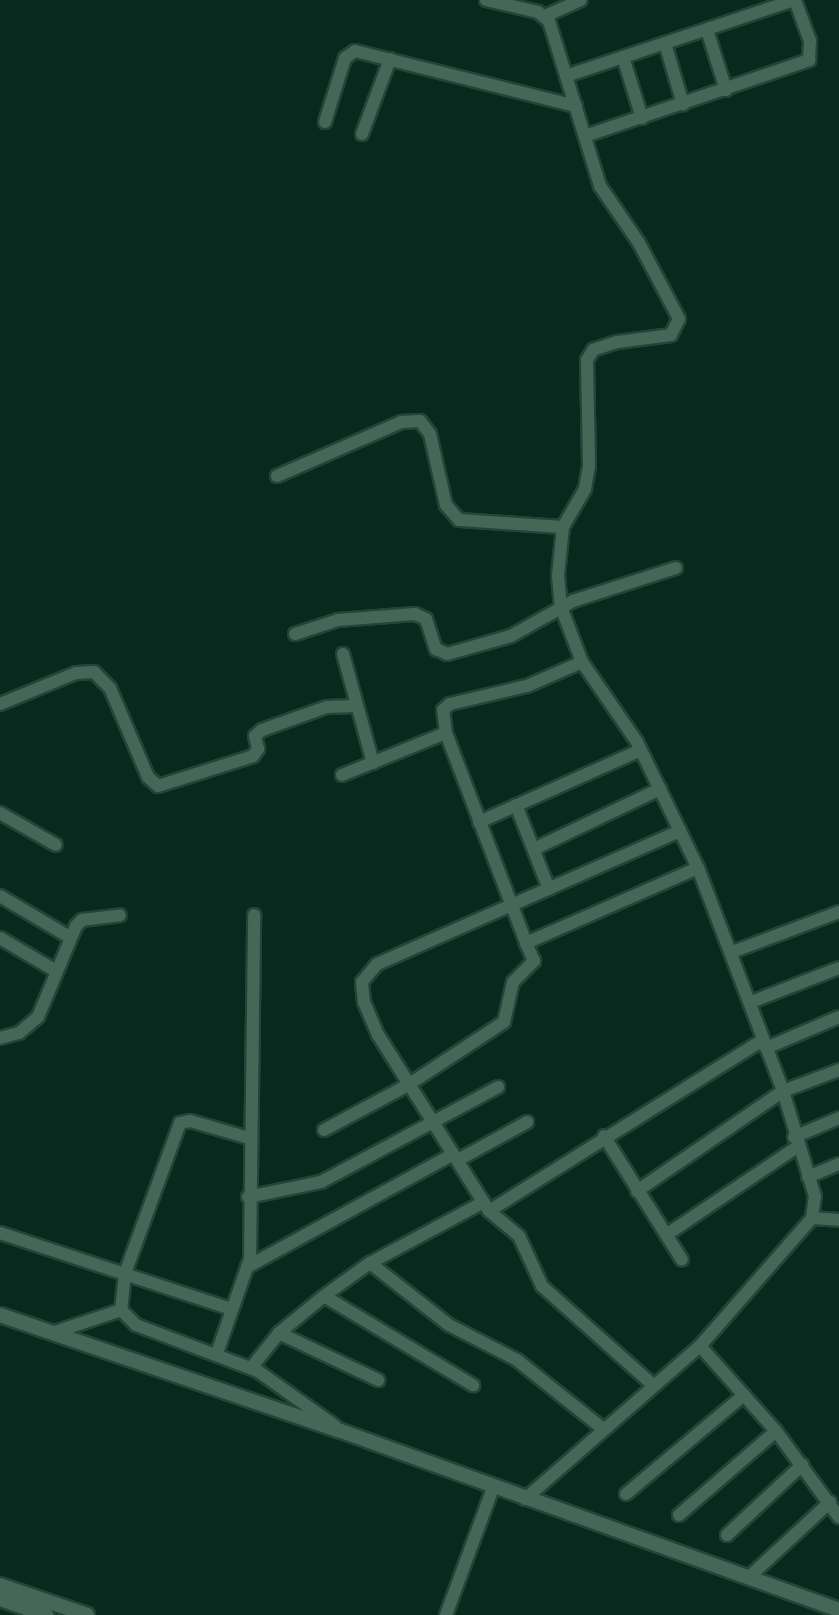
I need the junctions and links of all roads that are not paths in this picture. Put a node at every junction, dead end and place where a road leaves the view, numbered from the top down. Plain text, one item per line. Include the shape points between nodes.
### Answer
1 (486, 0) edge
2 (581, 0) edge
3 (795, 0) edge
4 (545, 16) junction
5 (706, 30) junction
6 (665, 43) junction
7 (624, 57) junction
8 (390, 59) junction
9 (566, 76) junction
10 (726, 90) junction
11 (683, 104) junction
12 (576, 106) junction
13 (642, 118) junction
14 (325, 122) dead end
15 (362, 134) dead end
16 (585, 136) junction
17 (277, 476) dead end
18 (563, 527) junction
19 (676, 568) dead end
20 (561, 607) junction
21 (295, 634) dead end
22 (343, 654) dead end
23 (582, 662) junction
24 (0, 704) edge
25 (356, 706) junction
26 (446, 733) junction
27 (641, 750) junction
28 (373, 763) junction
29 (342, 775) dead end
30 (660, 789) junction
31 (516, 805) junction
32 (0, 813) edge
33 (478, 822) junction
34 (680, 831) junction
35 (57, 845) dead end
36 (534, 849) junction
37 (698, 868) junction
38 (550, 889) junction
39 (0, 896) edge
40 (510, 907) junction
41 (839, 912) edge
42 (120, 915) dead end
43 (254, 915) dead end
44 (0, 938) edge
45 (71, 938) junction
46 (526, 943) junction
47 (732, 952) junction
48 (839, 968) edge
49 (57, 971) junction
50 (751, 1002) junction
51 (839, 1017) edge
52 (0, 1038) edge
53 (765, 1044) junction
54 (839, 1070) edge
55 (408, 1085) junction
56 (498, 1087) dead end
57 (783, 1091) junction
58 (839, 1118) edge
59 (527, 1122) dead end
60 (433, 1124) junction
61 (324, 1130) dead end
62 (604, 1136) junction
63 (249, 1138) junction
64 (796, 1142) junction
65 (456, 1157) junction
66 (839, 1164) edge
67 (808, 1177) junction
68 (636, 1191) junction
69 (248, 1197) junction
70 (486, 1207) junction
71 (812, 1217) junction
72 (839, 1220) edge
73 (0, 1233) edge
74 (666, 1236) junction
75 (682, 1260) dead end
76 (370, 1263) junction
77 (247, 1267) junction
78 (125, 1273) junction
79 (324, 1296) junction
80 (231, 1309) junction
81 (121, 1310) junction
82 (0, 1315) edge
83 (52, 1333) junction
84 (279, 1333) junction
85 (700, 1346) junction
86 (217, 1353) junction
87 (251, 1368) junction
88 (378, 1380) dead end
89 (473, 1385) dead end
90 (653, 1385) junction
91 (744, 1395) junction
92 (603, 1429) junction
93 (341, 1431) junction
94 (776, 1431) junction
95 (802, 1465) junction
96 (493, 1488) junction
97 (626, 1494) dead end
98 (525, 1499) junction
99 (830, 1503) junction
100 (678, 1515) dead end
101 (839, 1517) edge
102 (727, 1535) dead end
103 (748, 1578) junction
104 (0, 1586) edge
105 (0, 1599) edge
106 (839, 1610) edge
107 (46, 1615) edge
108 (87, 1615) edge
109 (446, 1615) edge

1 - 4 street
2 - 4 street
3 - 5 street
3 - 10 street via 810,41 809,60
4 - 9 street
5 - 6 street
5 - 10 street
6 - 7 street
6 - 11 street
7 - 9 street
7 - 13 street
8 - 12 street
8 - 14 street via 350,52
8 - 15 street
9 - 12 street
10 - 11 street
11 - 13 street
12 - 16 street
13 - 16 street
16 - 18 street via 609,205 639,243 678,326 671,335 617,342 590,354 586,368 588,479
17 - 18 street via 401,422 420,421 430,434 446,505 459,520
18 - 20 street via 558,575
19 - 20 street
20 - 21 street via 511,636 447,654 436,649 426,619 415,614 338,620
20 - 23 street
22 - 25 street
23 - 26 street via 527,686 450,704 443,710
23 - 27 street
24 - 25 street via 76,673 94,672 110,688 148,777 158,786 253,756 258,749 255,736 261,730 327,708
25 - 28 street
26 - 28 street
26 - 33 street
27 - 30 street
27 - 31 street
28 - 29 street
30 - 34 street
30 - 36 street
31 - 33 street
31 - 36 street
32 - 35 street
33 - 40 street
34 - 37 street
34 - 38 street
36 - 38 street
37 - 46 street
37 - 47 street
38 - 40 street
39 - 45 street
40 - 46 street
40 - 55 street via 366,971 364,1002
41 - 47 street
42 - 45 street via 82,920
43 - 63 street
44 - 49 street
45 - 49 street
46 - 55 street via 534,961 513,982 504,1022
47 - 50 street
48 - 50 street
49 - 52 street via 30,1027
50 - 53 street
51 - 53 street
53 - 57 street
53 - 62 street
54 - 57 street
55 - 60 street
55 - 61 street
56 - 60 street
57 - 64 street
57 - 68 street
58 - 64 street
59 - 65 street
60 - 65 street
60 - 69 street via 321,1182
62 - 68 street
62 - 70 street
63 - 69 street
63 - 78 street via 190,1121 180,1124
64 - 67 street
64 - 74 street
65 - 70 street
65 - 77 street
66 - 67 street
67 - 71 street via 815,1196
68 - 74 street
69 - 77 street
70 - 76 street
70 - 90 street via 519,1236 541,1286
71 - 72 street
71 - 85 street
73 - 78 street
74 - 75 street
76 - 79 street
76 - 92 street via 449,1325 517,1360
77 - 80 street
78 - 80 street
78 - 81 street
79 - 84 street
79 - 89 street
80 - 86 street
81 - 83 street
81 - 86 street via 136,1325
82 - 83 street
83 - 93 street
84 - 87 street
84 - 88 street
85 - 90 street
85 - 91 street
86 - 87 street
87 - 93 street
90 - 92 street
91 - 94 street
91 - 97 street
92 - 98 street
93 - 96 street
94 - 95 street
94 - 100 street
95 - 99 street
95 - 102 street
96 - 98 street
96 - 109 street
98 - 103 street
99 - 101 street
99 - 103 street
103 - 106 street
104 - 108 street
105 - 107 street

